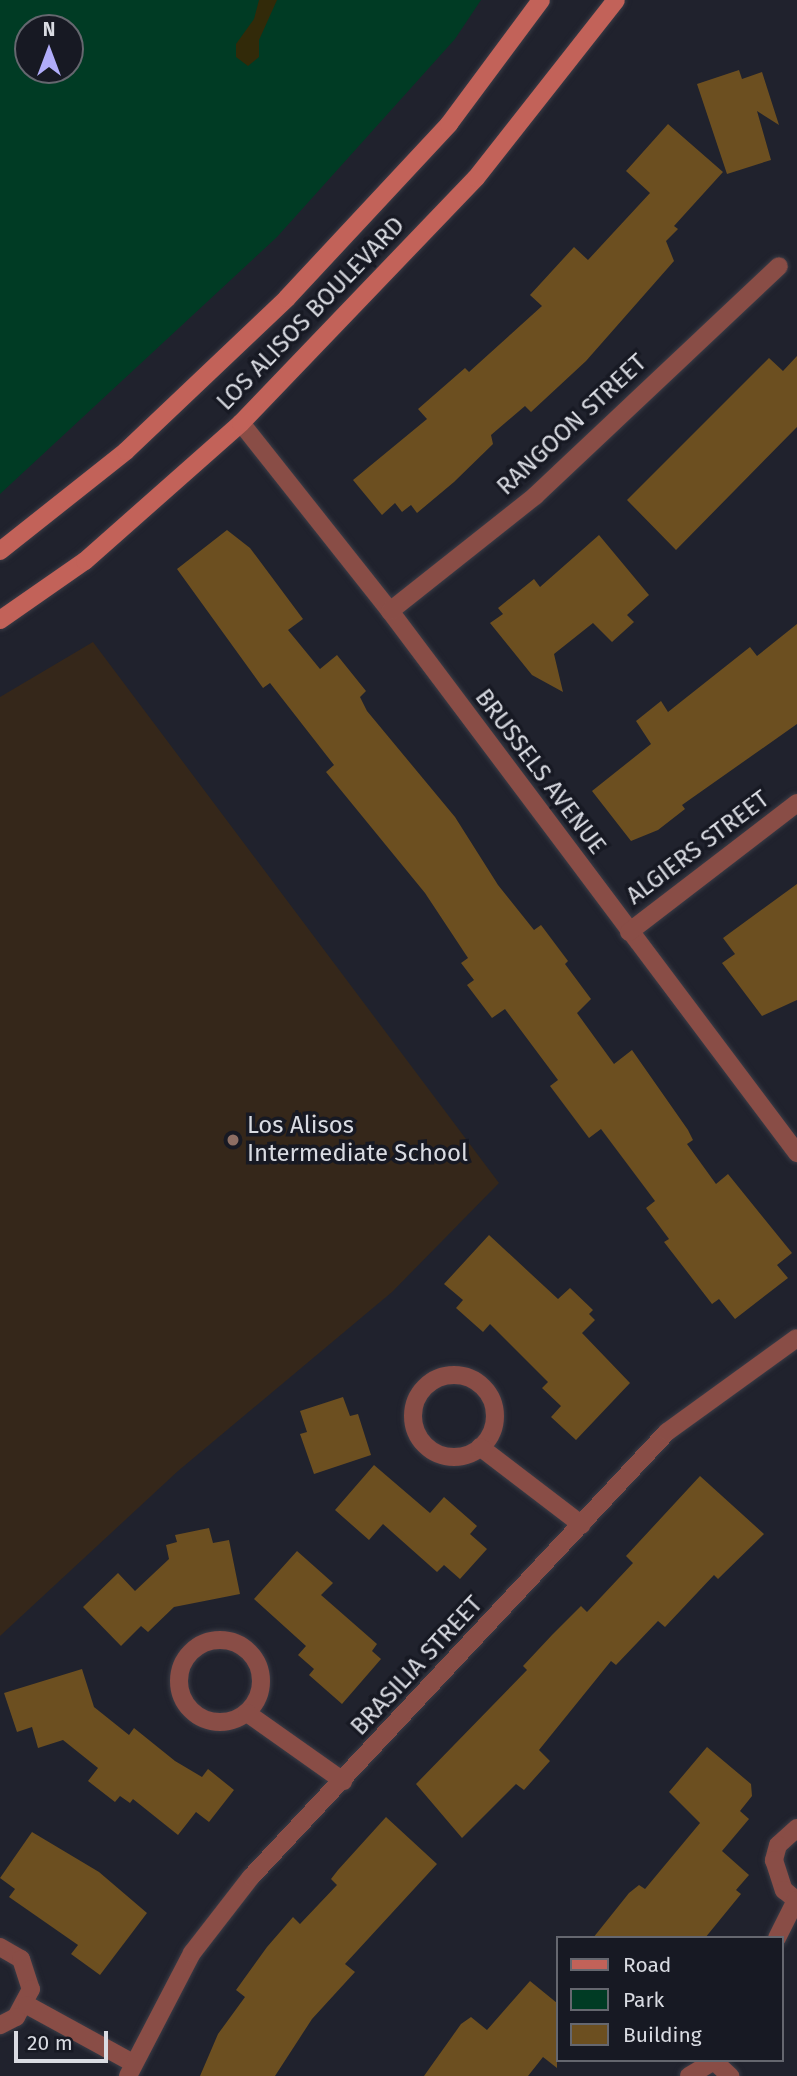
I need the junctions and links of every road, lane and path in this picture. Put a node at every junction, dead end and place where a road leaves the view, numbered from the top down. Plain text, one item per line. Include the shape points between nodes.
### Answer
1 (541, 0) edge
2 (616, 0) edge
3 (779, 266) dead end
4 (241, 423) junction
5 (0, 551) edge
6 (390, 611) junction
7 (0, 620) edge
8 (797, 803) edge
9 (629, 932) junction
10 (797, 1153) edge
11 (797, 1338) edge
12 (480, 1447) junction
13 (582, 1525) junction
14 (247, 1713) junction
15 (343, 1782) junction
16 (797, 1828) edge
17 (796, 1900) edge
18 (778, 1936) edge
19 (0, 1947) edge
20 (27, 2005) junction
21 (0, 2025) edge
22 (713, 2062) edge
23 (716, 2062) edge
24 (130, 2069) edge
25 (689, 2076) edge
26 (730, 2076) edge

1 - 5 main road, LOS ALISOS BOULEVARD via 449,124 287,298 126,452
2 - 4 main road, LOS ALISOS BOULEVARD via 476,178
3 - 6 street, RANGOON STREET via 535,496
4 - 6 street, BRUSSELS AVENUE
4 - 7 main road, LOS ALISOS BOULEVARD via 85,561
6 - 9 street, BRUSSELS AVENUE
8 - 9 street, ALGIERS STREET
9 - 10 street, BRUSSELS AVENUE
11 - 13 street, BRASILIA STREET via 667,1432
12 - 12 street via 495,1420 486,1390 458,1375 427,1384 413,1412 422,1442 450,1457
12 - 13 street
13 - 15 street, BRASILIA STREET
14 - 14 street via 261,1685 251,1655 224,1640 194,1650 179,1678 188,1708 216,1722
14 - 15 street
15 - 24 street, BRASILIA STREET via 251,1877 191,1952
16 - 17 street via 778,1845 774,1860 780,1883
17 - 18 street
19 - 20 street via 21,1959 29,1973
20 - 21 street
20 - 24 street
22 - 25 street
23 - 26 street

